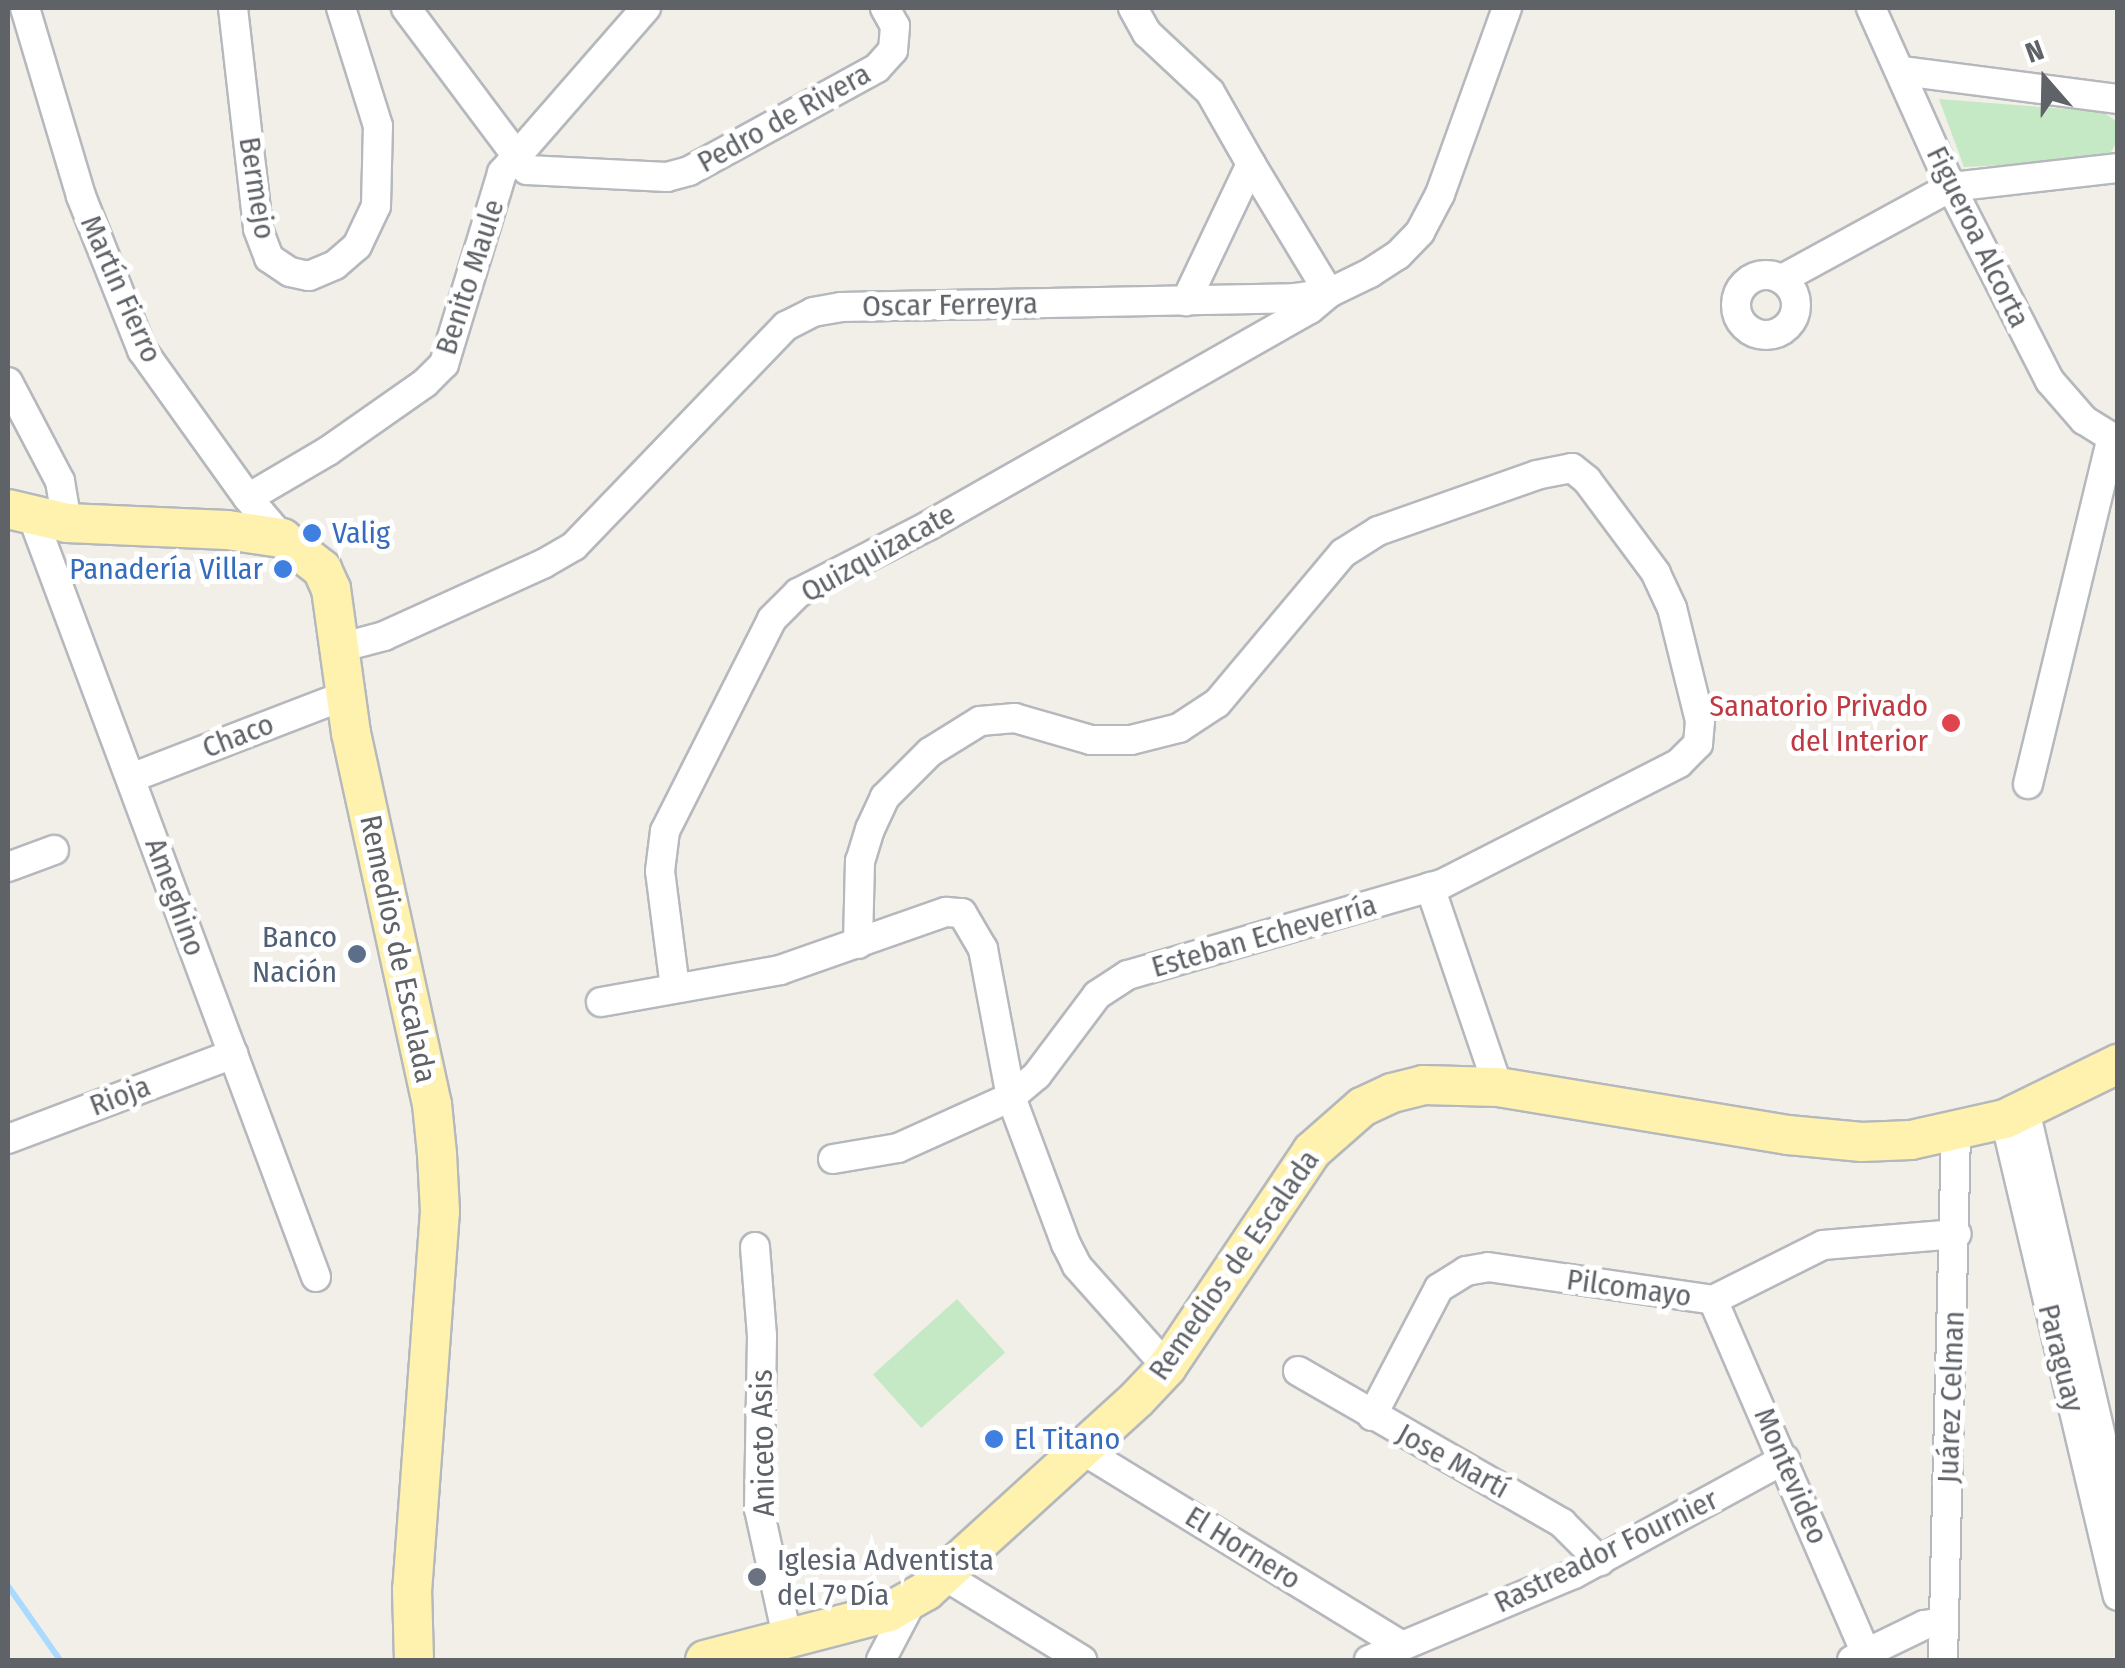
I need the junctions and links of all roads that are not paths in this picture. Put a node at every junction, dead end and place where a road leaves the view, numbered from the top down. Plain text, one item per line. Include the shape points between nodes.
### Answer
1 (25, 8) edge
2 (233, 8) edge
3 (340, 8) edge
4 (406, 8) edge
5 (646, 8) edge
6 (885, 8) edge
7 (1133, 8) edge
8 (1508, 8) edge
9 (1870, 8) edge
10 (1902, 72) junction
11 (2118, 99) edge
12 (515, 159) junction
13 (1250, 164) junction
14 (2118, 168) edge
15 (1951, 187) junction
16 (1782, 279) dead end
17 (1329, 292) junction
18 (1186, 301) junction
19 (8, 382) edge
20 (2114, 440) edge
21 (248, 498) junction
22 (36, 517) edge
23 (282, 538) junction
24 (339, 648) junction
25 (346, 695) junction
26 (131, 778) junction
27 (2028, 784) dead end
28 (54, 850) dead end
29 (8, 866) edge
30 (1430, 887) junction
31 (858, 944) junction
32 (675, 988) junction
33 (601, 1002) dead end
34 (233, 1054) junction
35 (2118, 1064) edge
36 (1498, 1087) junction
37 (1011, 1097) junction
38 (2015, 1115) junction
39 (1956, 1133) junction
40 (8, 1139) edge
41 (832, 1159) dead end
42 (1957, 1234) junction
43 (754, 1246) dead end
44 (316, 1277) dead end
45 (1712, 1300) junction
46 (1167, 1366) junction
47 (1298, 1371) dead end
48 (1372, 1416) junction
49 (1084, 1452) junction
50 (1784, 1459) junction
51 (2112, 1504) edge
52 (1600, 1561) junction
53 (944, 1576) junction
54 (2118, 1596) edge
55 (912, 1601) junction
56 (1944, 1622) junction
57 (787, 1636) junction
58 (1402, 1646) junction
59 (1858, 1657) edge
60 (414, 1660) edge
61 (705, 1660) edge
62 (881, 1660) edge
63 (1082, 1660) edge
64 (1369, 1660) edge
65 (1943, 1660) edge

1 - 21 street, Martín Fierro via 81,196 142,350
2 - 3 street, Bermejo via 258,230 269,258 308,276 357,246 376,206 378,126
4 - 12 street
5 - 12 street, Benito Maule
6 - 12 street, Pedro de Rivera via 895,26 893,50 877,68 689,172 667,177 527,170
7 - 13 street via 1147,34 1210,92
8 - 17 street, Oscar Ferreyra via 1420,232 1384,264
9 - 10 street, Figueroa Alcorta
10 - 11 street
10 - 15 street, Figueroa Alcorta
12 - 21 street, Benito Maule via 502,174 444,364 328,451
13 - 17 street
13 - 18 street
14 - 15 street
15 - 16 street
15 - 20 street, Figueroa Alcorta via 2058,396
17 - 18 street, Oscar Ferreyra
17 - 32 street, Quizquizacate via 1310,309 928,526 798,593 772,619 664,831 660,871
18 - 24 street, Oscar Ferreyra via 841,306 814,312 786,326 574,546 384,636
19 - 22 street, Ameghino via 60,481
20 - 27 street
21 - 23 street, Martín Fierro
22 - 23 main road
22 - 26 street, Ameghino
23 - 24 main road, Remedios de Escalada via 322,569
24 - 25 main road, Remedios de Escalada
25 - 26 street, Chaco
25 - 60 main road, Remedios de Escalada via 437,1154 440,1212 412,1590
26 - 34 street, Ameghino
28 - 29 street
30 - 31 street, Esteban Echeverría via 1679,763 1698,744 1700,721 1672,608 1656,573 1572,468 1378,531 1344,553 1216,703 1179,728 1131,740 1091,740 1015,718 980,721 930,752 885,797 870,829 860,861
30 - 36 street
30 - 37 street, Esteban Echeverría via 1128,976 1097,995
31 - 32 street via 780,970
31 - 37 street via 946,912 962,914 983,949
32 - 33 street
34 - 40 street, Rioja
34 - 44 street, Ameghino
35 - 38 main road, Remedios de Escalada
36 - 39 main road, Remedios de Escalada via 1788,1136 1862,1142
36 - 46 main road, Remedios de Escalada via 1423,1085 1362,1107 1336,1126
37 - 41 street, Esteban Echeverría via 898,1148
37 - 46 street via 1078,1266
38 - 39 main road, Remedios de Escalada
38 - 51 street, Paraguay
39 - 42 street, Juárez Celman
42 - 45 street, Pilcomayo via 1824,1244
42 - 56 street, Juárez Celman
43 - 57 street, Aniceto Asis via 762,1336 759,1509
45 - 48 street, Pilcomayo via 1488,1267 1466,1271 1439,1288
45 - 50 street, Montevideo
46 - 49 main road, Remedios de Escalada
47 - 48 street, Jose Martí
48 - 52 street, Jose Martí via 1562,1523
49 - 53 main road, Remedios de Escalada
49 - 58 street, El Hornero
50 - 52 street, Rastreador Fournier
50 - 59 street, Montevideo
51 - 54 street, Paraguay
52 - 58 street, Rastreador Fournier
53 - 55 main road, Remedios de Escalada
53 - 63 street
55 - 57 main road, Remedios de Escalada via 877,1616
55 - 62 street
56 - 59 street
56 - 65 street, Juárez Celman
57 - 61 main road, Remedios de Escalada
58 - 64 street, Rastreador Fournier

